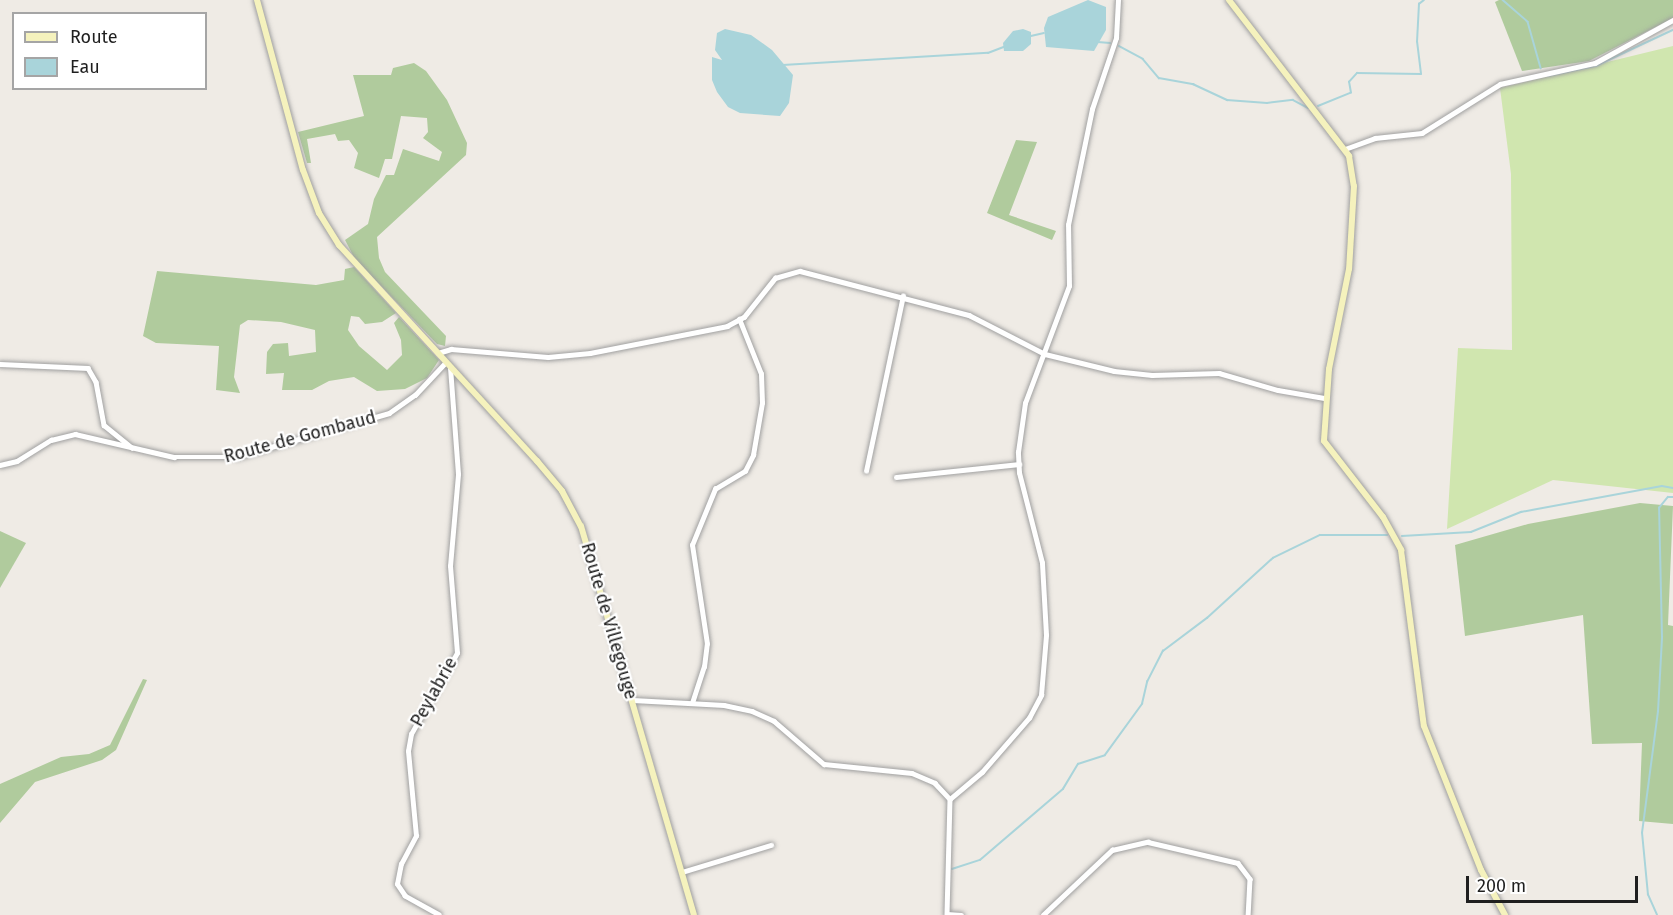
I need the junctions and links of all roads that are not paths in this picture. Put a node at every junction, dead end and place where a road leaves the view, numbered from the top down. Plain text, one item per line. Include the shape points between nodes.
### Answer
1 (257, 0) edge
2 (1118, 0) edge
3 (1229, 0) edge
4 (1673, 20) edge
5 (1346, 149) junction
6 (903, 296) junction
7 (739, 320) junction
8 (437, 353) junction
9 (1045, 354) junction
10 (0, 364) edge
11 (448, 364) junction
12 (1325, 398) junction
13 (104, 425) junction
14 (99, 438) junction
15 (135, 449) junction
16 (1019, 464) junction
17 (0, 465) edge
18 (866, 471) dead end
19 (896, 477) dead end
20 (633, 700) junction
21 (692, 703) junction
22 (950, 799) junction
23 (771, 845) dead end
24 (682, 872) junction
25 (947, 914) edge
26 (439, 915) edge
27 (694, 915) edge
28 (961, 915) edge
29 (1043, 915) edge
30 (1248, 915) edge
31 (1505, 915) edge

1 - 8 street, Route de Villegouge via 303,170 320,213 339,245
2 - 9 street via 1116,38 1092,109 1068,225 1069,286
3 - 5 street
4 - 5 street via 1595,63 1500,84 1422,133 1375,138
5 - 12 street via 1354,186 1349,269
6 - 7 street via 790,271 775,278
6 - 9 street via 987,322
6 - 18 street
7 - 8 street via 727,326 590,353 548,357 451,349
7 - 21 street via 761,374 762,403 753,455 745,471 715,489 692,545 707,644
8 - 11 street, Route de Villegouge
9 - 12 street via 1134,374 1220,373 1278,390
9 - 16 street via 1025,403
10 - 13 street via 88,368 96,382
11 - 15 street, Route de Gombaud via 389,413 258,452 203,459
11 - 20 street, Route de Villegouge via 537,461 570,504 590,550
11 - 26 street, Peylabrie via 458,474 451,549 457,653 411,734 408,751 416,836 401,864 397,884 405,896
12 - 31 street via 1324,441 1383,517 1401,550 1424,726 1482,870
13 - 14 street
13 - 15 street
14 - 15 street, Route de Gombaud
14 - 17 street, Route de Gombaud via 64,436
16 - 19 street
16 - 22 street via 1042,563 1046,635 1041,695 1029,718 982,772
20 - 21 street
20 - 24 street, Route de Villegouge
21 - 22 street via 760,713 824,764 912,773 935,783
22 - 25 street
23 - 24 street
24 - 27 street, Route de Villegouge
25 - 28 street
29 - 30 street via 1112,850 1148,842 1238,863 1250,879

